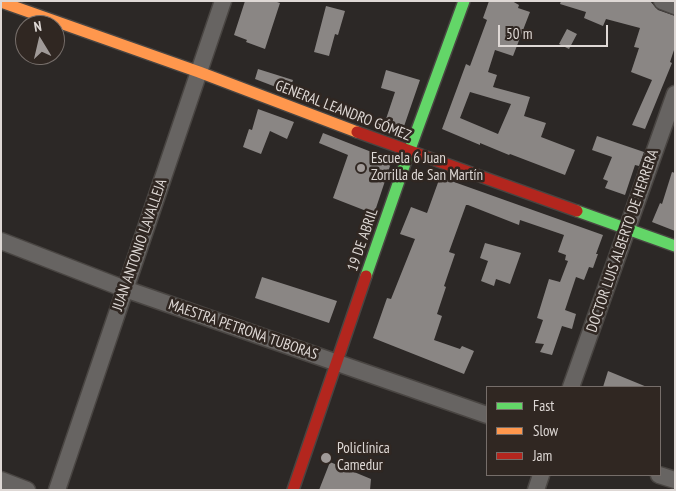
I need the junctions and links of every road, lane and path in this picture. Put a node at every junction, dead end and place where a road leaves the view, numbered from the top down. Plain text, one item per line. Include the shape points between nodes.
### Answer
1 (223, 1) edge
2 (464, 1) edge
3 (662, 1) edge
4 (1, 2) edge
5 (675, 6) edge
6 (199, 72) junction
7 (675, 94) edge
8 (409, 152) junction
9 (626, 229) junction
10 (1, 241) edge
11 (675, 246) edge
12 (125, 289) junction
13 (337, 363) junction
14 (571, 386) edge
15 (486, 415) edge
16 (541, 476) edge
17 (661, 476) edge
18 (1, 480) edge
19 (675, 480) edge
20 (27, 490) edge
21 (57, 490) edge
22 (293, 490) edge
23 (536, 490) edge

1 - 6 street, JUAN ANTONIO LAVALLEJA
2 - 8 street, 19 DE ABRIL
3 - 5 street
4 - 6 street, GENERAL LEANDRO GÓMEZ
6 - 8 street, GENERAL LEANDRO GÓMEZ
6 - 12 street, JUAN ANTONIO LAVALLEJA
7 - 9 street, DOCTOR LUIS ALBERTO DE HERRERA
8 - 9 street, GENERAL LEANDRO GÓMEZ
8 - 13 street, 19 DE ABRIL
9 - 11 street, GENERAL LEANDRO GÓMEZ
9 - 14 street, DOCTOR LUIS ALBERTO DE HERRERA
10 - 12 street, MAESTRA PETRONA TUBORAS
12 - 13 street, MAESTRA PETRONA TUBORAS
12 - 21 street, JUAN ANTONIO LAVALLEJA
13 - 15 street, MAESTRA PETRONA TUBORAS
13 - 22 street, 19 DE ABRIL
16 - 23 street
17 - 19 street
18 - 20 street

